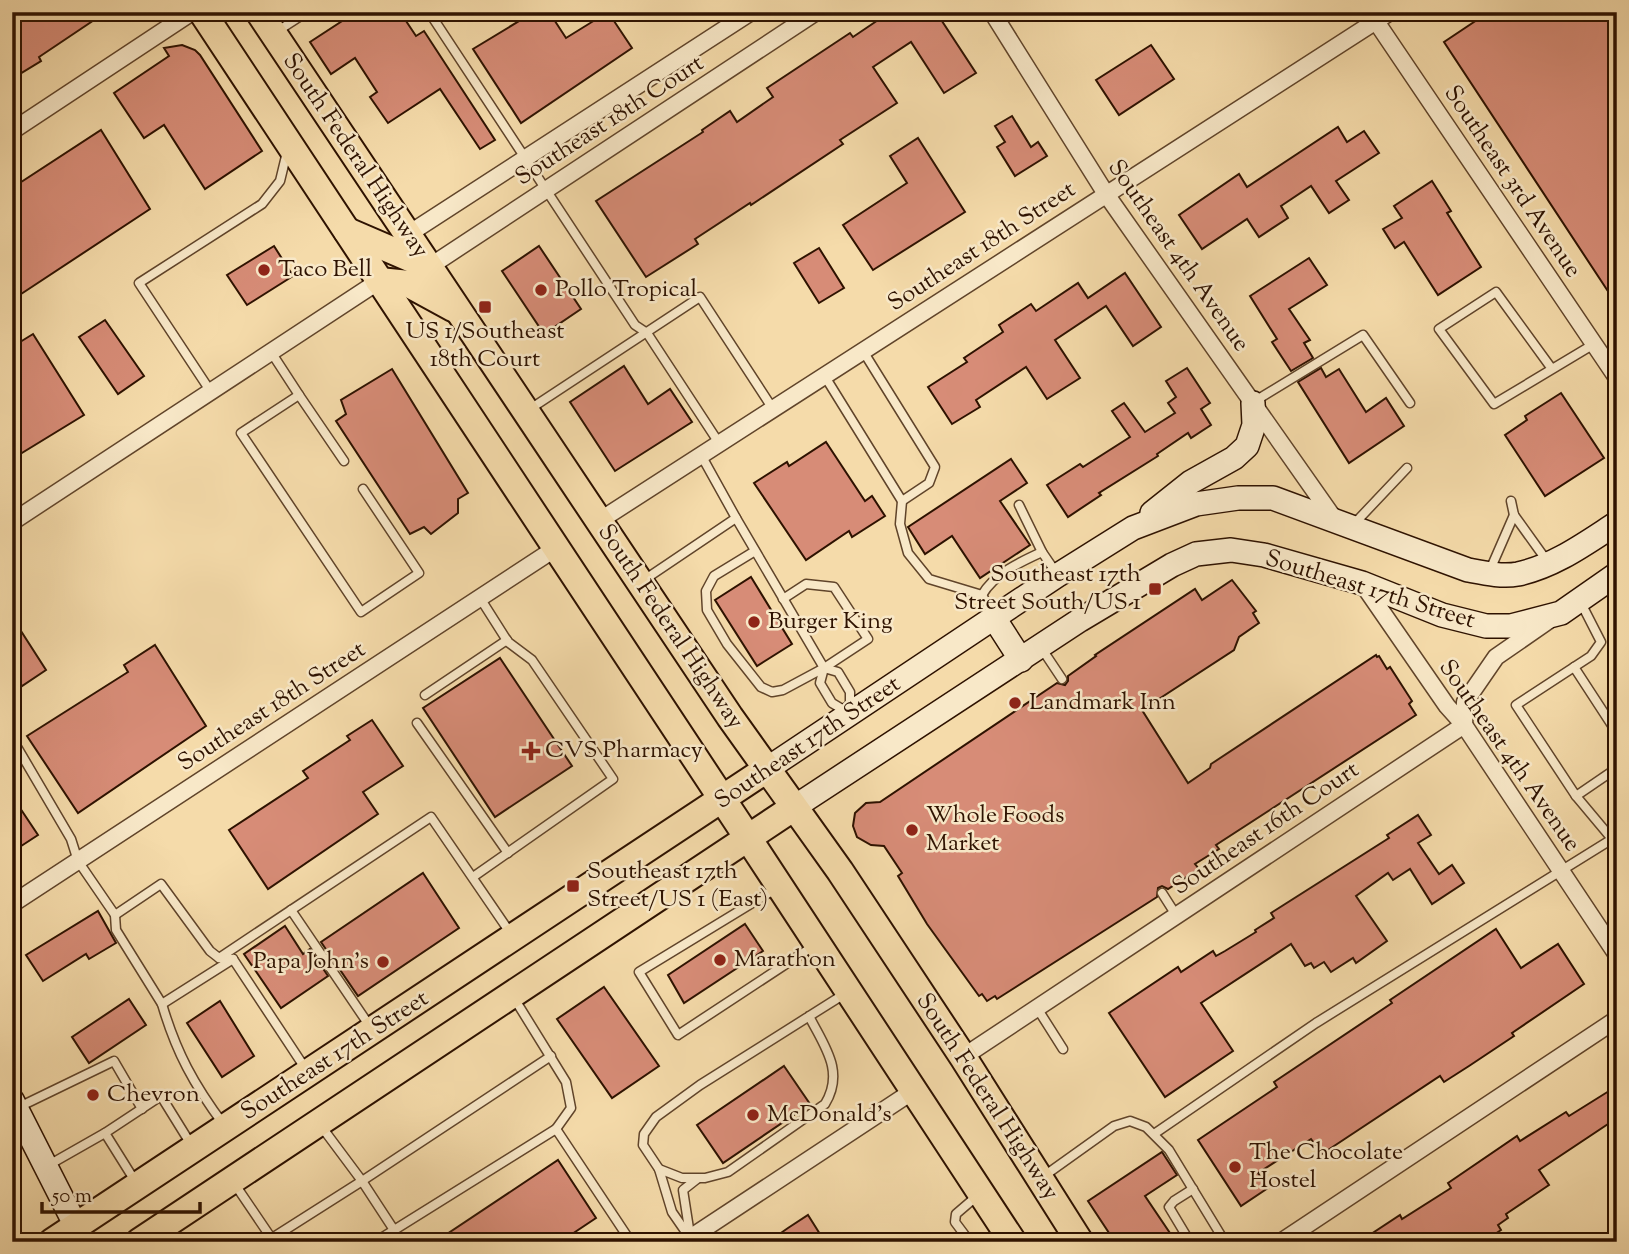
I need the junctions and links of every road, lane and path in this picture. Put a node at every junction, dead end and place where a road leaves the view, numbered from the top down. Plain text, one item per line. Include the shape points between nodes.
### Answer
1 (192, 12) edge
2 (202, 12) edge
3 (307, 12) edge
4 (429, 12) edge
5 (751, 12) edge
6 (816, 12) edge
7 (992, 12) edge
8 (1379, 15) edge
9 (267, 23) edge
10 (12, 131) edge
11 (288, 142) junction
12 (524, 158) junction
13 (546, 191) junction
14 (1106, 194) junction
15 (347, 232) junction
16 (407, 235) junction
17 (429, 267) junction
18 (379, 281) junction
19 (458, 311) junction
20 (647, 333) junction
21 (1594, 344) junction
22 (863, 351) junction
23 (271, 352) junction
24 (1552, 369) junction
25 (824, 375) junction
26 (1617, 378) edge
27 (211, 392) junction
28 (299, 395) junction
29 (1253, 403) junction
30 (1410, 403) dead end
31 (773, 409) junction
32 (526, 412) junction
33 (719, 443) junction
34 (701, 455) junction
35 (344, 461) dead end
36 (1407, 468) dead end
37 (363, 489) dead end
38 (902, 501) junction
39 (1510, 501) dead end
40 (1019, 505) dead end
41 (1514, 515) junction
42 (736, 518) junction
43 (598, 521) junction
44 (12, 522) edge
45 (1343, 523) junction
46 (1617, 523) edge
47 (1133, 528) junction
48 (556, 548) junction
49 (755, 551) junction
50 (1042, 552) junction
51 (1549, 563) junction
52 (1489, 574) junction
53 (1617, 574) edge
54 (1058, 575) junction
55 (640, 583) junction
56 (1362, 583) junction
57 (982, 596) junction
58 (480, 598) junction
59 (783, 599) junction
60 (1570, 607) junction
61 (994, 618) junction
62 (508, 641) junction
63 (1040, 646) junction
64 (1021, 660) junction
65 (1574, 667) junction
66 (824, 668) junction
67 (1062, 679) dead end
68 (425, 695) dead end
69 (850, 714) junction
70 (417, 723) dead end
71 (1464, 725) junction
72 (1617, 733) edge
73 (17, 747) dead end
74 (1617, 768) edge
75 (767, 769) junction
76 (1576, 796) junction
77 (723, 800) junction
78 (793, 808) junction
79 (748, 838) junction
80 (1614, 838) edge
81 (508, 853) junction
82 (78, 861) junction
83 (1561, 871) junction
84 (473, 877) junction
85 (780, 886) junction
86 (1162, 893) dead end
87 (12, 904) edge
88 (291, 910) junction
89 (114, 915) junction
90 (1177, 915) junction
91 (514, 938) junction
92 (817, 943) junction
93 (1617, 955) edge
94 (219, 958) junction
95 (233, 959) junction
96 (848, 991) junction
97 (512, 995) junction
98 (162, 1004) junction
99 (1037, 1008) junction
100 (809, 1016) junction
101 (1617, 1019) edge
102 (373, 1031) junction
103 (1063, 1049) dead end
104 (551, 1056) junction
105 (963, 1057) junction
106 (308, 1073) junction
107 (913, 1091) junction
108 (14, 1104) edge
109 (142, 1109) junction
110 (319, 1124) junction
111 (226, 1128) junction
112 (556, 1129) junction
113 (105, 1133) junction
114 (1154, 1134) junction
115 (193, 1149) junction
116 (46, 1167) junction
117 (659, 1169) junction
118 (696, 1179) junction
119 (1040, 1179) junction
120 (233, 1181) junction
121 (362, 1181) junction
122 (138, 1185) junction
123 (1193, 1189) junction
124 (981, 1193) junction
125 (394, 1230) junction
126 (74, 1234) edge
127 (687, 1240) edge
128 (270, 1241) edge
129 (1011, 1241) edge
130 (52, 1242) edge
131 (139, 1242) edge
132 (375, 1242) edge
133 (631, 1242) edge
134 (970, 1242) edge
135 (1080, 1242) edge
136 (1189, 1242) edge
137 (1225, 1242) edge
138 (1281, 1242) edge

1 - 10 street
2 - 11 main road, South Federal Highway
3 - 9 lane
4 - 12 lane
5 - 12 street, Southeast 18th Court
6 - 13 street, Southeast 18th Court
7 - 14 street, Southeast 4th Avenue
8 - 14 street, Southeast 18th Street
8 - 21 street, Southeast 3rd Avenue
9 - 16 main road, South Federal Highway
11 - 15 main road, South Federal Highway
11 - 27 lane via 280,181 262,204 139,283
12 - 13 lane
12 - 16 street, Southeast 18th Court
13 - 17 street, Southeast 18th Court
13 - 20 lane via 635,325
14 - 22 street, Southeast 18th Street
14 - 29 street, Southeast 4th Avenue
15 - 17 main road
15 - 18 main road, South Federal Highway
16 - 17 main road, South Federal Highway
17 - 19 main road, South Federal Highway
18 - 19 main road via 409,284
18 - 23 street
18 - 48 main road, South Federal Highway
19 - 32 main road, South Federal Highway
20 - 31 lane via 700,298
20 - 32 lane
20 - 33 lane
21 - 24 lane
21 - 26 street, Southeast 3rd Avenue
22 - 25 street, Southeast 18th Street
22 - 38 lane via 935,467 929,483
23 - 27 street
23 - 28 lane
24 - 24 lane via 1494,404 1439,329 1496,292
25 - 31 street, Southeast 18th Street
25 - 38 lane
27 - 44 street
28 - 35 lane
28 - 37 lane via 241,433 361,612 419,573
29 - 30 lane via 1363,335
29 - 45 street, Southeast 4th Avenue
29 - 47 main road via 1254,425 1247,446
31 - 33 street, Southeast 18th Street
32 - 43 main road, South Federal Highway
33 - 34 street, Southeast 18th Street
34 - 42 lane
34 - 43 street, Southeast 18th Street
36 - 45 lane
38 - 57 lane via 900,524 908,553 929,579
39 - 41 lane
40 - 50 lane
41 - 51 lane
41 - 52 lane
42 - 49 lane
42 - 55 lane
43 - 55 main road, South Federal Highway
45 - 47 main road, Southeast 17th Street via 1273,498 1238,498 1196,504
45 - 52 main road, Southeast 17th Street
46 - 51 main road, Southeast 17th Street
47 - 54 main road, Southeast 17th Street
48 - 58 street, Southeast 18th Street
48 - 77 main road, South Federal Highway
49 - 59 lane
49 - 66 lane via 714,576 706,591 707,610 727,644 761,687 772,692
50 - 54 lane
50 - 57 lane via 996,578
51 - 52 main road, Southeast 17th Street via 1517,575
53 - 60 main road, Southeast 17th Street
54 - 61 main road, Southeast 17th Street
55 - 75 main road, South Federal Highway
56 - 60 main road, Southeast 17th Street via 1442,615 1486,626 1511,626
56 - 63 main road, Southeast 17th Street via 1264,555 1231,550 1196,554
56 - 71 street, Southeast 4th Avenue
57 - 61 lane
58 - 62 lane
58 - 82 street, Southeast 18th Street
59 - 66 lane
59 - 66 lane via 806,584 834,587 868,639
60 - 65 lane via 1601,642
60 - 71 street via 1496,657 1465,702
61 - 64 main road
61 - 69 main road, Southeast 17th Street
62 - 68 lane
62 - 81 lane via 532,660 613,779
63 - 64 main road, Southeast 17th Street
63 - 67 lane
64 - 78 main road, Southeast 17th Street
65 - 72 lane
65 - 76 lane via 1516,705
66 - 69 lane via 838,672 850,692
66 - 69 lane via 820,684 832,703
69 - 75 main road, Southeast 17th Street
70 - 81 lane
71 - 83 street, Southeast 4th Avenue
71 - 90 street, Southeast 16th Court
73 - 82 lane via 71,839
74 - 76 lane
75 - 77 main road, Southeast 17th Street
75 - 78 main road, South Federal Highway
76 - 80 lane
77 - 79 main road, South Federal Highway
77 - 91 main road, Southeast 17th Street
78 - 79 main road, Southeast 17th Street
78 - 105 main road, South Federal Highway
79 - 85 main road, South Federal Highway
79 - 97 main road, Southeast 17th Street
80 - 83 lane
81 - 84 lane
82 - 87 street, Southeast 18th Street
82 - 89 lane
83 - 93 street, Southeast 4th Avenue
83 - 114 lane via 1316,1023
84 - 88 lane via 431,817
84 - 91 lane
85 - 92 main road, South Federal Highway
85 - 92 lane via 639,972 678,1035
86 - 90 lane
88 - 94 lane
88 - 102 lane
89 - 94 lane via 161,884
89 - 98 lane via 116,930
90 - 99 street, Southeast 16th Court
91 - 102 main road, Southeast 17th Street
92 - 96 main road, South Federal Highway
94 - 95 lane
95 - 98 lane
95 - 106 lane
96 - 100 lane
96 - 107 main road, South Federal Highway
97 - 104 lane
97 - 110 main road, Southeast 17th Street
98 - 111 lane via 191,1077
99 - 103 lane
99 - 105 street, Southeast 16th Court
100 - 117 lane via 656,1117 644,1134 643,1145
100 - 118 lane via 835,1072 825,1104 728,1172
101 - 138 street
102 - 106 main road, Southeast 17th Street
104 - 112 lane via 566,1082 571,1108
104 - 121 lane
105 - 119 main road, South Federal Highway
106 - 111 main road, Southeast 17th Street
107 - 124 main road, South Federal Highway
107 - 127 street
108 - 109 lane via 114,1061
108 - 116 main road
109 - 113 lane
109 - 115 lane via 161,1096
110 - 120 main road, Southeast 17th Street
110 - 121 lane
111 - 115 main road, Southeast 17th Street
112 - 125 lane
112 - 133 lane
113 - 116 lane
113 - 122 lane
114 - 119 lane via 1130,1121 1114,1126
114 - 123 lane
115 - 122 main road, Southeast 17th Street
116 - 126 main road
117 - 118 lane
117 - 127 lane via 671,1212
118 - 127 lane via 683,1191
119 - 135 main road, South Federal Highway
120 - 128 lane
120 - 131 main road, Southeast 17th Street
121 - 125 lane
121 - 128 lane
122 - 126 main road, Southeast 17th Street
123 - 136 lane via 1170,1207
123 - 137 lane
124 - 129 main road, South Federal Highway
124 - 134 lane via 956,1214 955,1222
125 - 132 lane
126 - 130 main road, Southeast 17th Street

